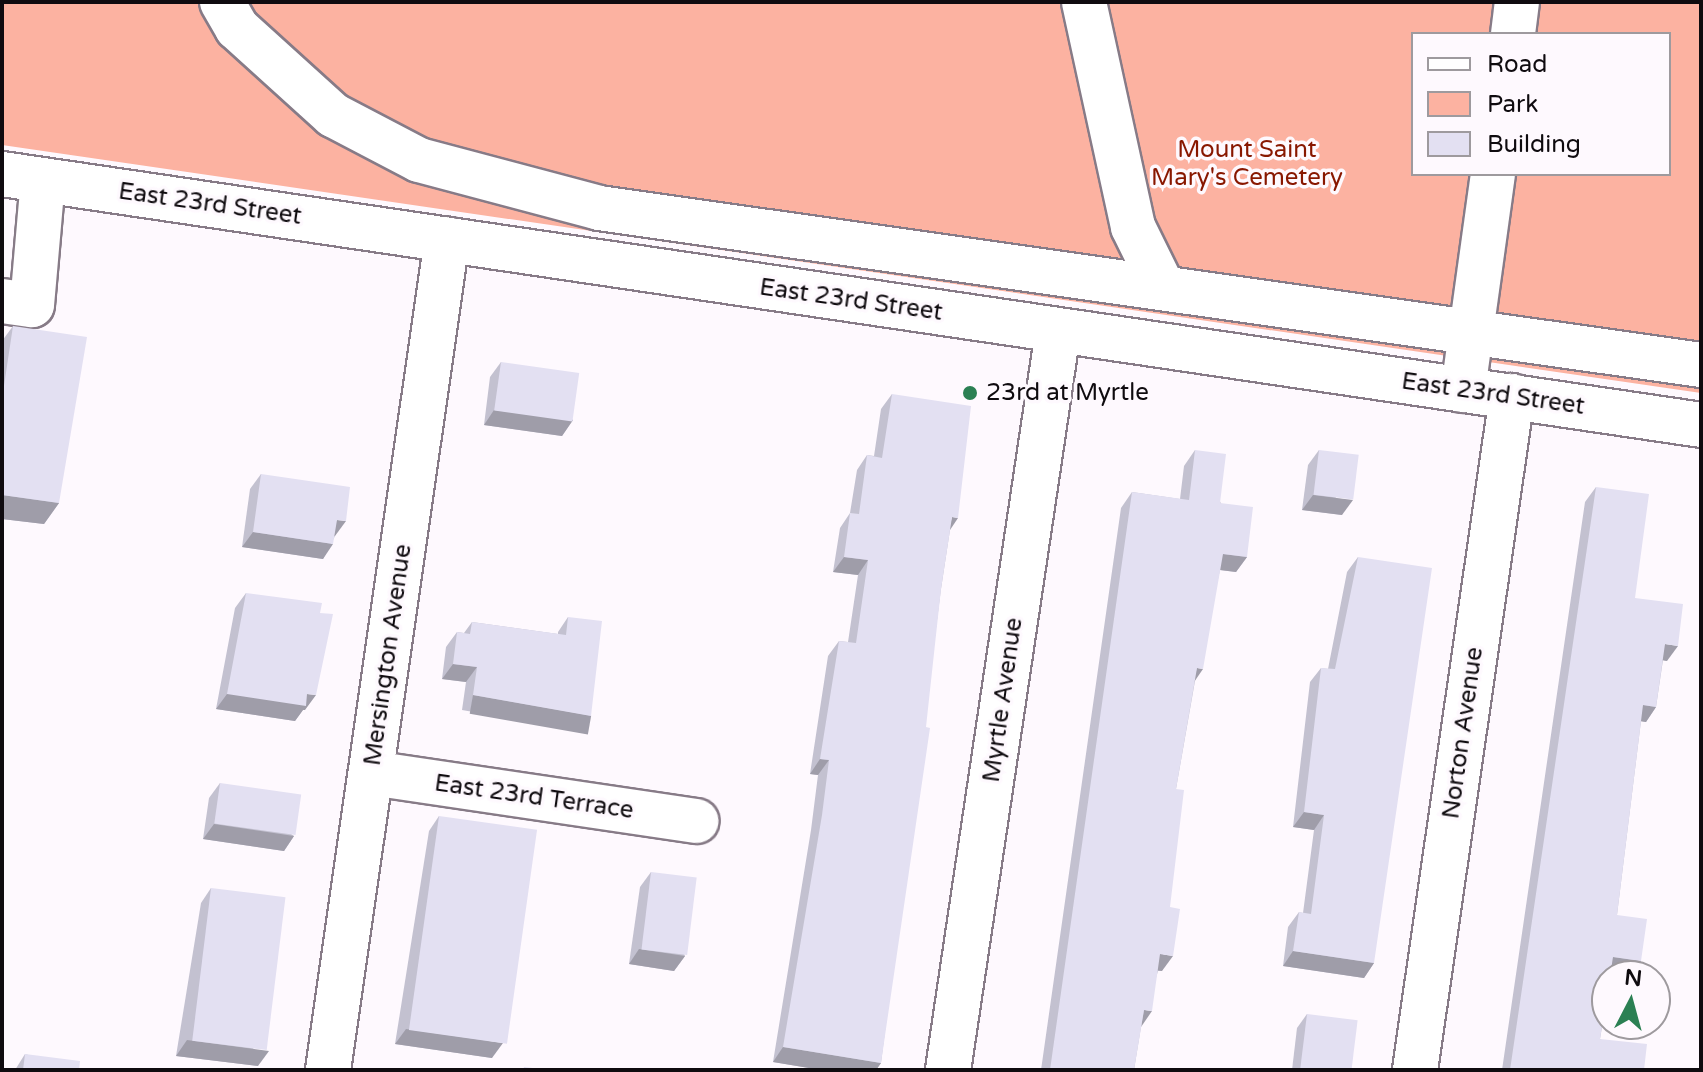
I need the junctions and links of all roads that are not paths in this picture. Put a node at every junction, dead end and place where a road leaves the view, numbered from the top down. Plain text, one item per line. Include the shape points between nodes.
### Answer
1 (222, 2) edge
2 (1084, 2) edge
3 (1517, 2) edge
4 (1513, 32) edge
5 (1493, 176) edge
6 (22, 177) edge
7 (447, 239) junction
8 (1162, 286) junction
9 (2, 301) edge
10 (1472, 328) junction
11 (1058, 331) junction
12 (1701, 365) edge
13 (1463, 390) junction
14 (1512, 396) junction
15 (1701, 425) edge
16 (371, 773) junction
17 (696, 821) dead end
18 (328, 1070) edge
19 (948, 1070) edge
20 (1415, 1070) edge

1 - 8 street via 237,28 333,115 419,160 599,208
2 - 8 street via 1133,227
3 - 4 street
5 - 10 street
6 - 7 street, East 23rd Street
6 - 9 street via 32,305
7 - 11 street, East 23rd Street
7 - 16 street, Mersington Avenue
8 - 10 street
10 - 12 street
10 - 13 street
11 - 13 street, East 23rd Street
11 - 19 street, Myrtle Avenue
13 - 14 street, East 23rd Street
14 - 15 street, East 23rd Street
14 - 20 street, Norton Avenue
16 - 17 street, East 23rd Terrace
16 - 18 street, Mersington Avenue

